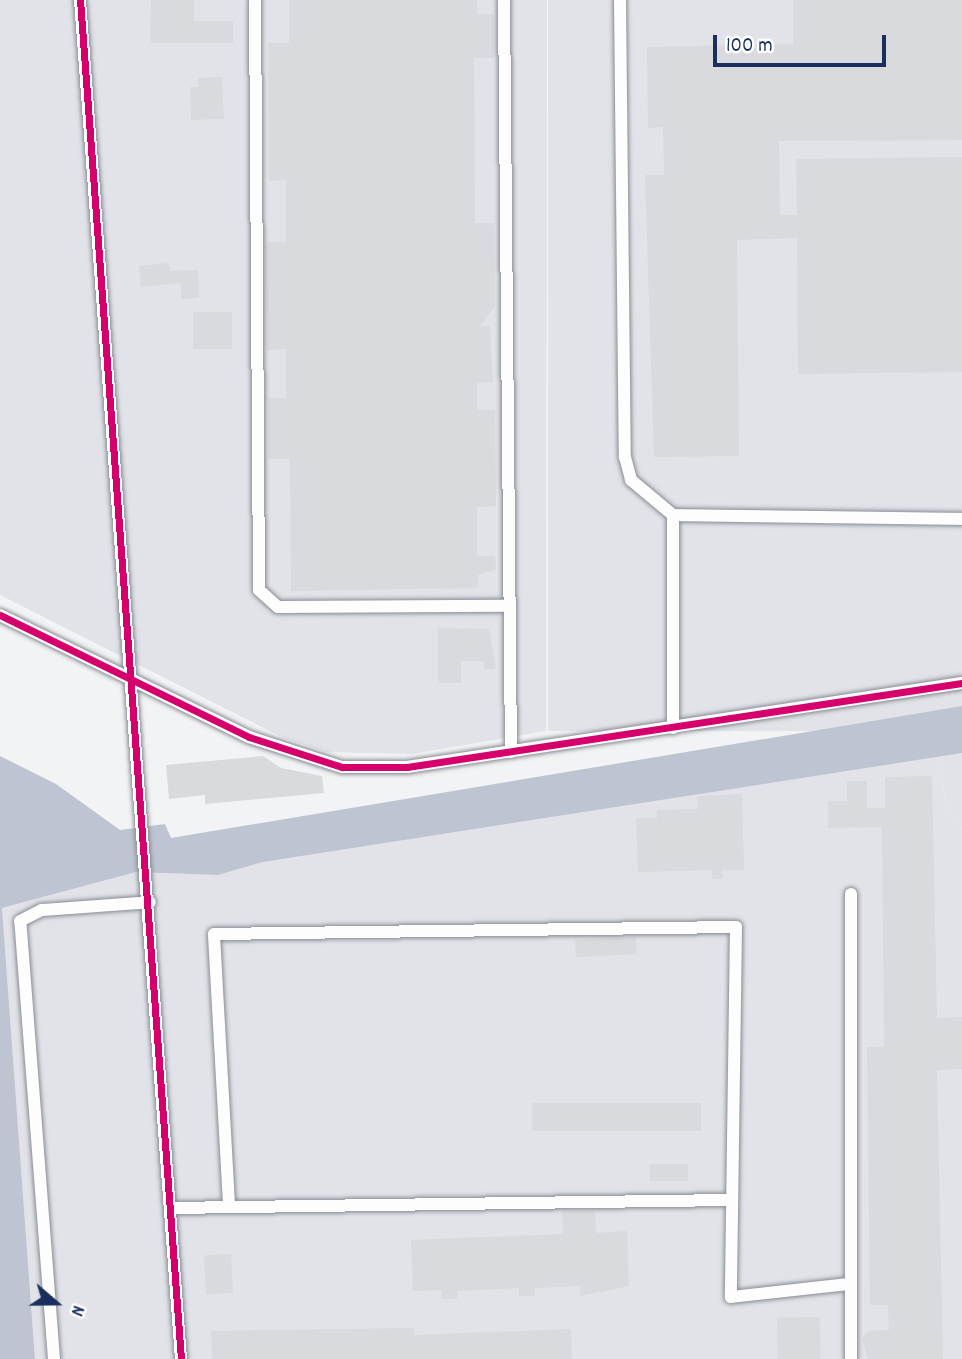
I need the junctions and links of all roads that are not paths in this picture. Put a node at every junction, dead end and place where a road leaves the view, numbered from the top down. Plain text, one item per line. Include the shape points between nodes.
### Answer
1 (80, 0) edge
2 (255, 0) edge
3 (504, 0) edge
4 (620, 0) edge
5 (673, 515) junction
6 (962, 519) edge
7 (505, 606) junction
8 (0, 615) edge
9 (135, 681) junction
10 (962, 683) edge
11 (673, 728) junction
12 (511, 752) junction
13 (851, 894) dead end
14 (150, 902) junction
15 (730, 1200) junction
16 (229, 1204) junction
17 (171, 1208) junction
18 (849, 1284) junction
19 (54, 1359) edge
20 (181, 1359) edge
21 (851, 1359) edge

1 - 9 street
2 - 7 street via 260,590 278,607
3 - 7 street
4 - 5 street via 625,457 631,480
5 - 6 street
5 - 11 street
7 - 12 street
8 - 9 street
9 - 12 street via 312,762 386,768
9 - 14 street
10 - 11 street
11 - 12 street
13 - 18 street
14 - 17 street
14 - 19 street via 42,910 20,921
15 - 16 street
15 - 16 street via 736,927 214,934
15 - 18 street via 731,1297
16 - 17 street
17 - 20 street
18 - 21 street

